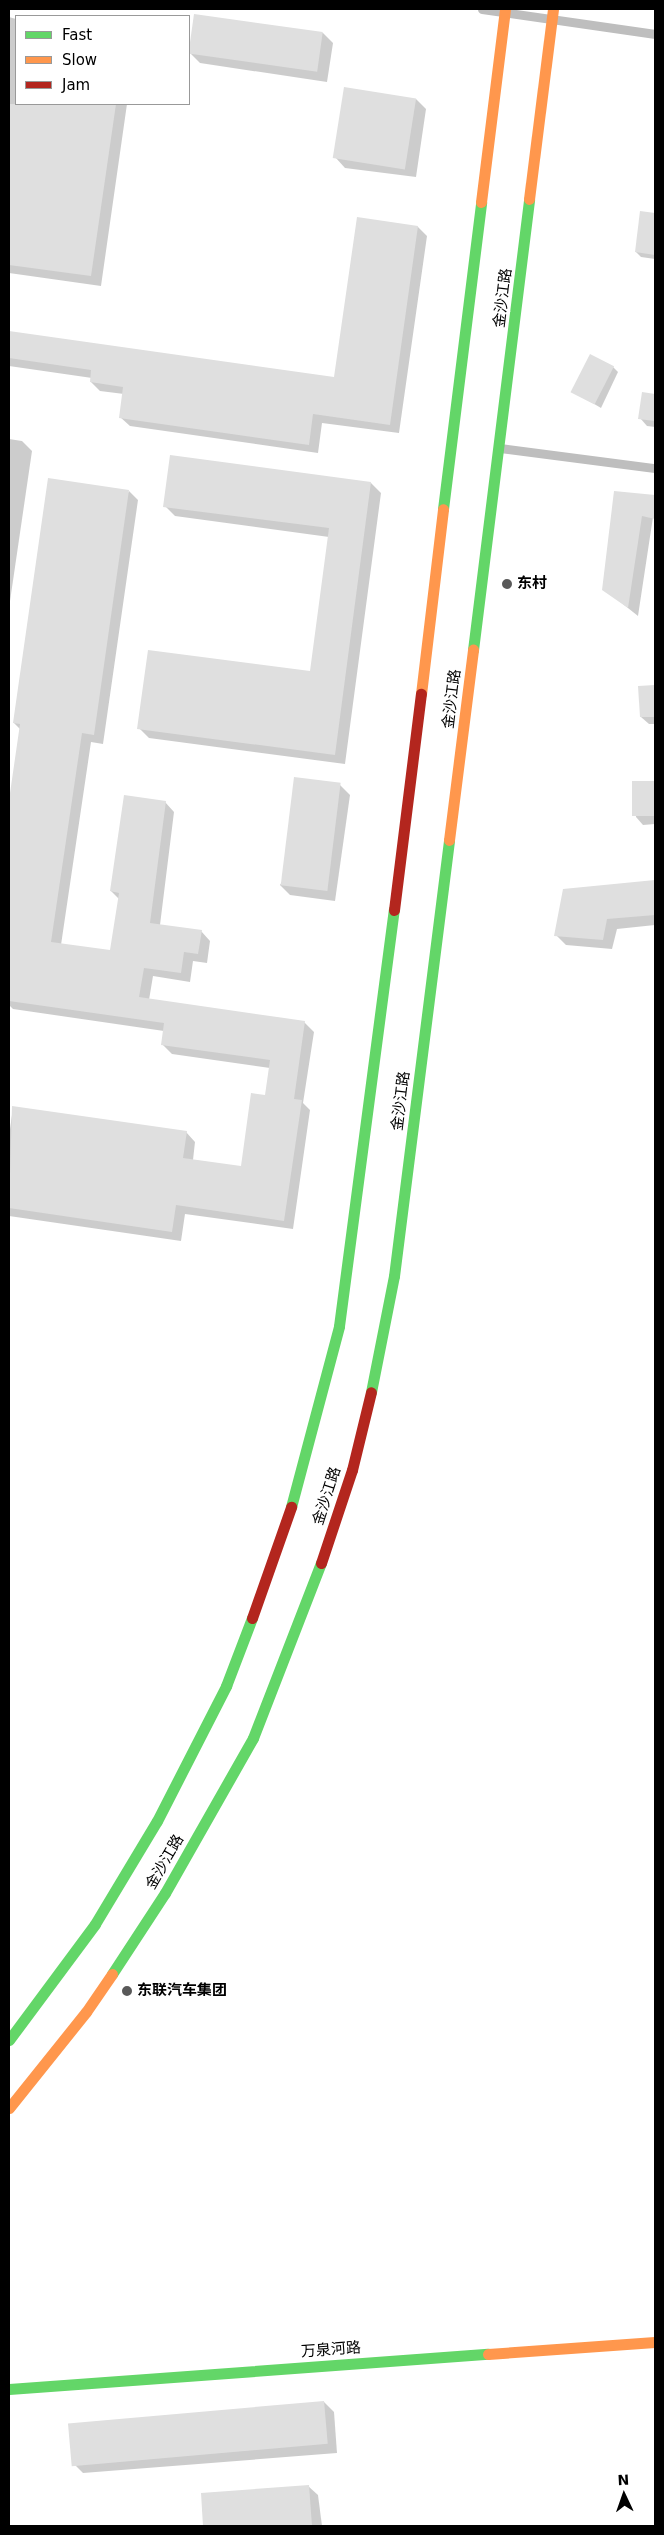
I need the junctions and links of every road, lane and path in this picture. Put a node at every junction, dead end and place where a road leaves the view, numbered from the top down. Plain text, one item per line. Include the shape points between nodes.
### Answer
1 (482, 9) edge
2 (505, 10) edge
3 (553, 14) edge
4 (655, 34) edge
5 (500, 448) junction
6 (655, 468) edge
7 (9, 2040) edge
8 (9, 2108) edge
9 (655, 2342) edge
10 (9, 2389) edge

1 - 2 lane
2 - 3 lane
2 - 7 main road, 金沙江路 via 366,1138 339,1326 306,1460 274,1562 226,1686 157,1821 95,1924
3 - 4 lane
3 - 5 main road, 金沙江路
5 - 6 lane
5 - 8 main road, 金沙江路 via 394,1276 376,1373 352,1470 308,1600 253,1738 127,1952 86,2012
9 - 10 main road, 万泉河路

